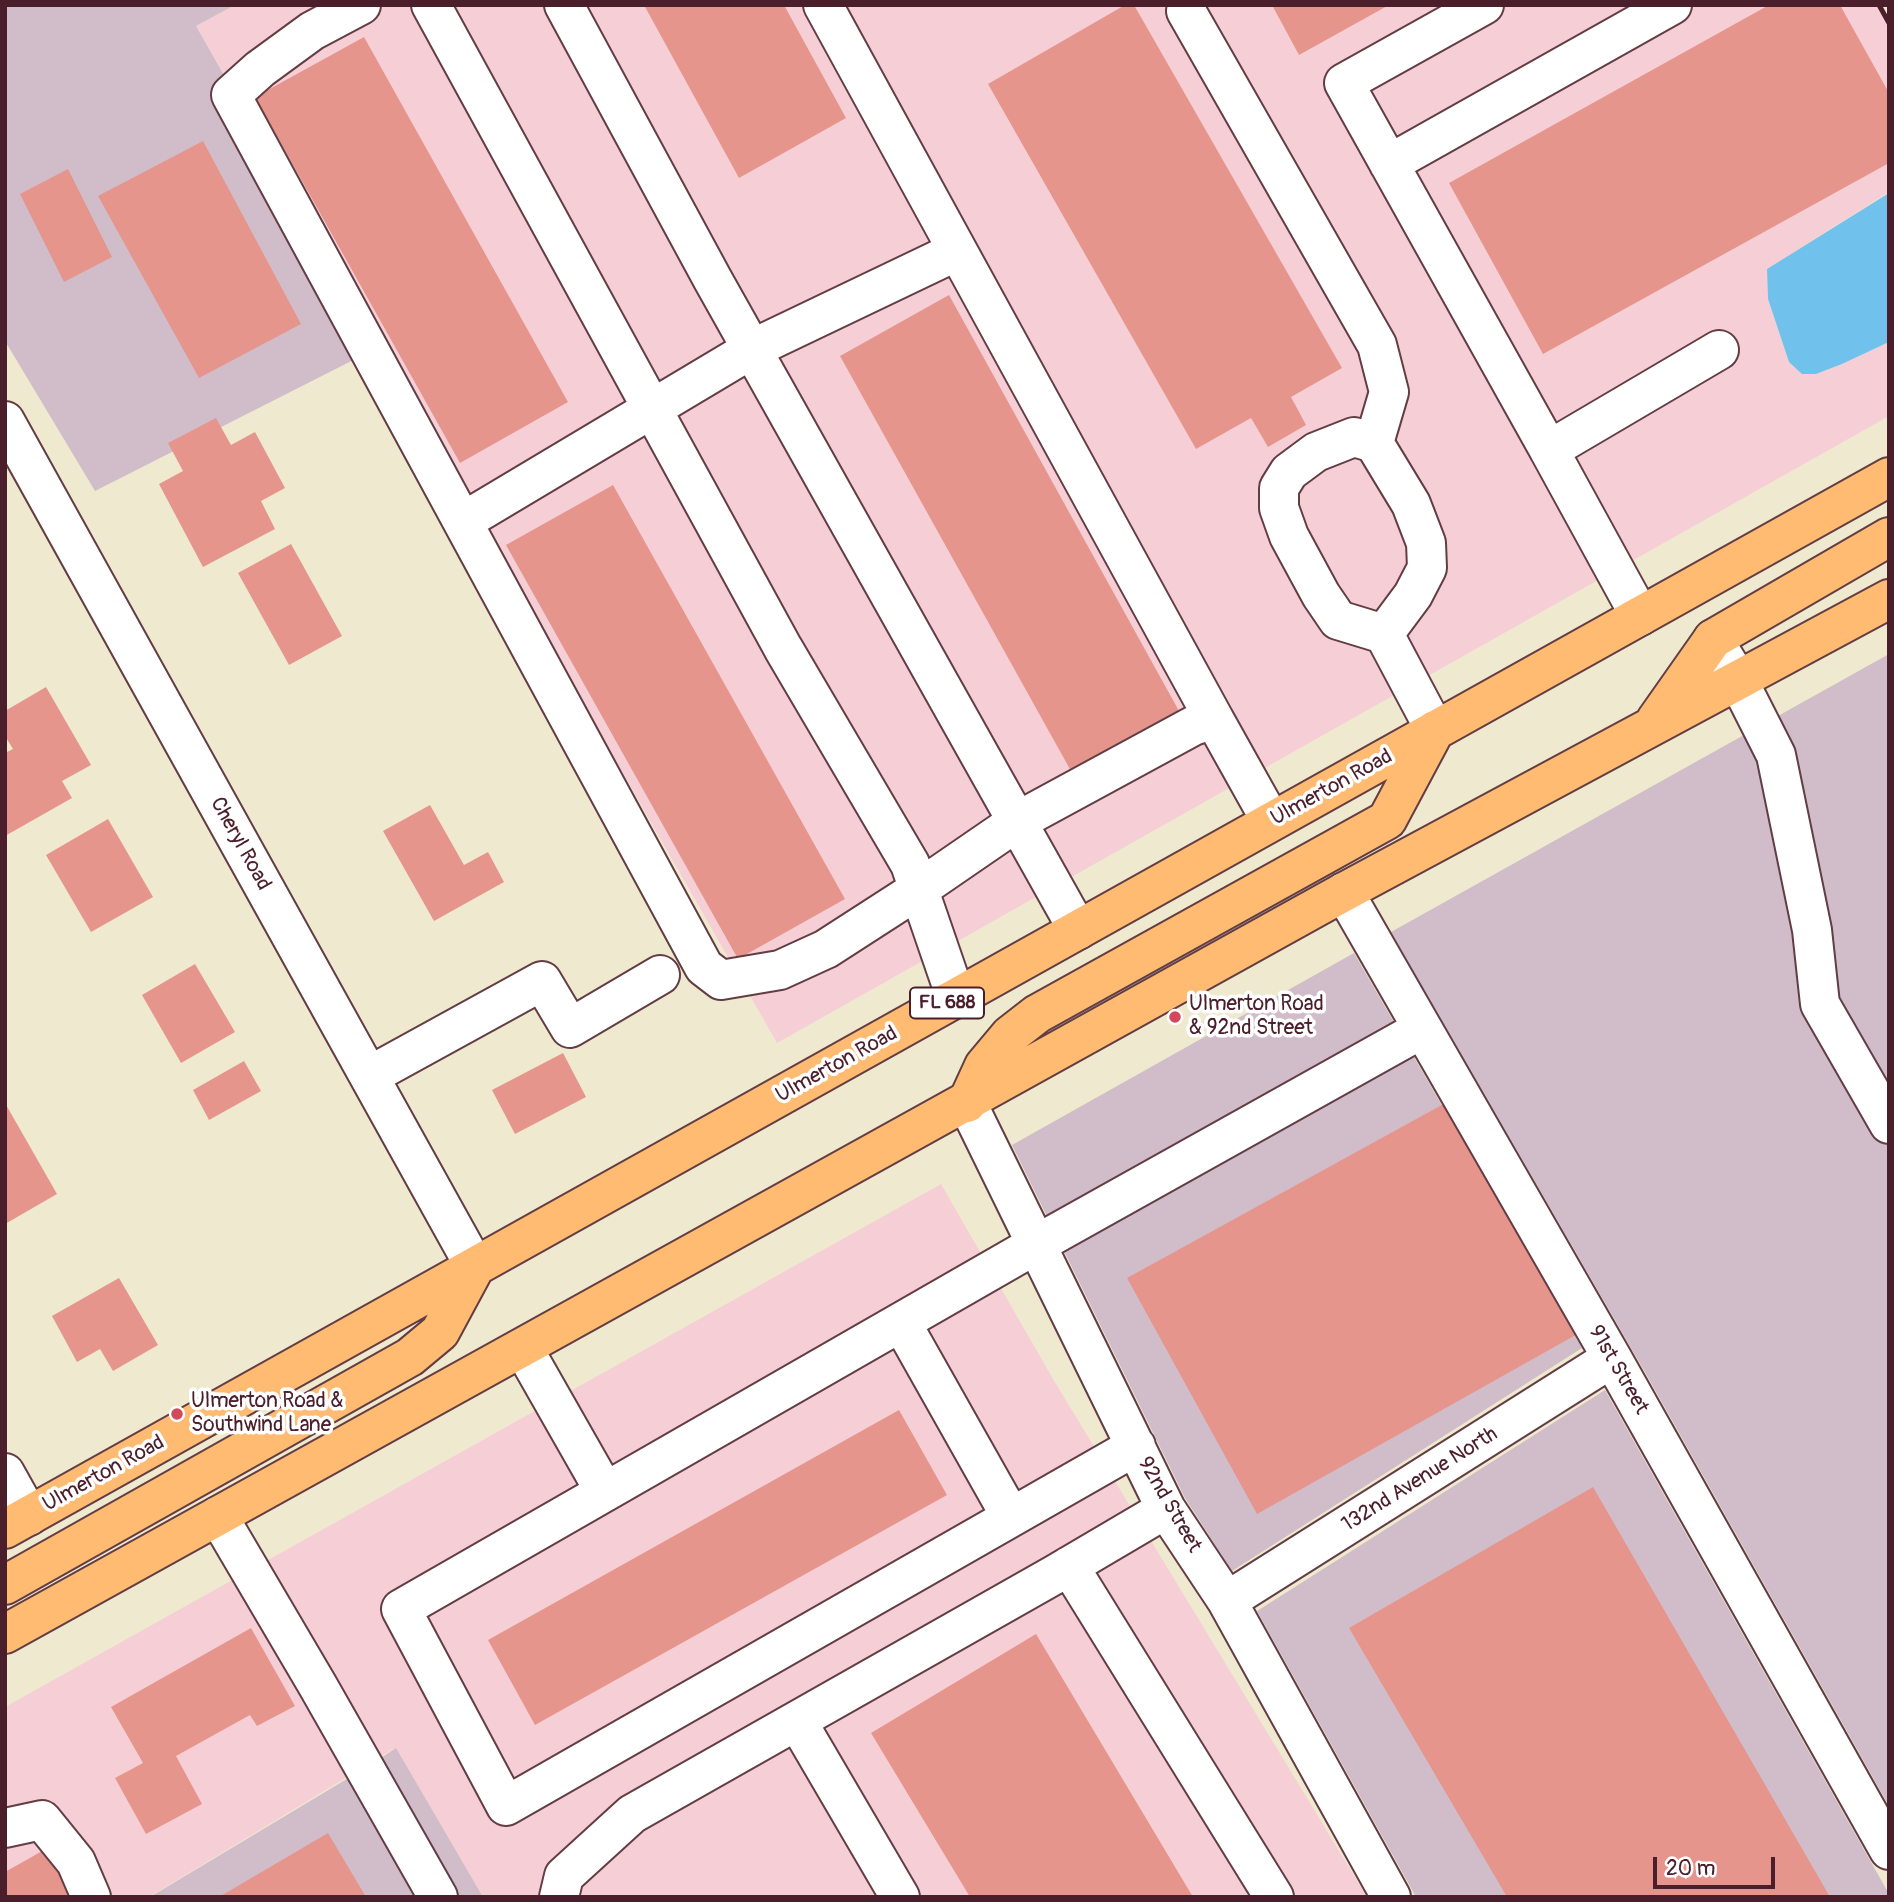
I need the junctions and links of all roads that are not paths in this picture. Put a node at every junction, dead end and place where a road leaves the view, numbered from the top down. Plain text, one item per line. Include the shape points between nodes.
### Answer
1 (361, 5) edge
2 (431, 5) edge
3 (564, 5) edge
4 (823, 5) edge
5 (1484, 5) edge
6 (1672, 5) edge
7 (1186, 11) dead end
8 (1389, 164) junction
9 (957, 251) junction
10 (752, 349) junction
11 (1719, 350) dead end
12 (652, 409) junction
13 (5, 421) edge
14 (1374, 443) junction
15 (1549, 450) junction
16 (1889, 477) edge
17 (464, 521) junction
18 (1889, 537) edge
19 (1889, 599) edge
20 (1640, 616) junction
21 (1384, 634) junction
22 (1713, 639) junction
23 (1738, 680) junction
24 (1214, 719) junction
25 (1650, 728) junction
26 (1435, 730) junction
27 (1018, 821) junction
28 (1271, 821) junction
29 (919, 889) junction
30 (1344, 892) junction
31 (1078, 930) junction
32 (660, 975) dead end
33 (956, 998) junction
34 (1422, 1029) junction
35 (369, 1076) junction
36 (967, 1103) junction
37 (1889, 1124) edge
38 (1037, 1244) junction
39 (475, 1267) junction
40 (901, 1322) junction
41 (523, 1348) junction
42 (1612, 1358) junction
43 (1136, 1446) junction
44 (5, 1473) edge
45 (605, 1492) junction
46 (1166, 1509) junction
47 (218, 1516) junction
48 (1012, 1517) junction
49 (17, 1522) edge
50 (1069, 1566) junction
51 (5, 1584) edge
52 (1227, 1601) junction
53 (5, 1634) edge
54 (797, 1721) junction
55 (5, 1828) edge
56 (1889, 1850) edge
57 (91, 1897) edge
58 (438, 1897) edge
59 (559, 1897) edge
60 (900, 1897) edge
61 (1275, 1897) edge
62 (1391, 1897) edge

1 - 17 street via 312,30 231,95
2 - 12 street
3 - 10 street
4 - 9 street
5 - 8 street via 1345,83
6 - 8 street
7 - 14 street via 1377,345 1389,392
8 - 15 street
9 - 10 street
9 - 24 street
10 - 12 street
10 - 27 street
11 - 15 street
12 - 17 street
12 - 29 street via 783,648 911,864
13 - 35 street, Cheryl Road
14 - 21 street via 1411,504 1426,543 1427,568
14 - 21 street via 1354,437 1316,452 1289,472 1279,488 1279,508 1289,536 1338,620
15 - 20 street
16 - 20 main road, Ulmerton Road / FL 688
17 - 29 street via 704,967 721,980 780,970 839,941
18 - 22 main road
19 - 23 main road
20 - 26 main road, Ulmerton Road / FL 688
21 - 26 street
22 - 23 street
22 - 25 main road
23 - 25 main road
23 - 37 street via 1776,755 1812,930 1821,1004
24 - 27 street
24 - 28 street
25 - 30 main road
26 - 28 main road, Ulmerton Road / FL 688
26 - 36 main road via 1387,820 1037,1014 1010,1035 984,1066
27 - 29 street
27 - 31 street
28 - 31 main road, Ulmerton Road / FL 688
29 - 33 street
30 - 34 street, 91st Street
30 - 36 main road
31 - 33 main road, Ulmerton Road / FL 688
32 - 35 street via 570,1028 542,981
33 - 39 main road, Ulmerton Road / FL 688
34 - 38 street
34 - 42 street, 91st Street
35 - 39 street, Cheryl Road
36 - 38 street, 92nd Street
36 - 41 main road
38 - 40 street
38 - 43 street, 92nd Street
39 - 49 main road, Ulmerton Road / FL 688
39 - 51 main road via 440,1332 410,1357
40 - 45 street
40 - 48 street
41 - 45 street
41 - 47 main road
42 - 52 street, 132nd Avenue North
42 - 56 street, 91st Street
43 - 46 street, 92nd Street
43 - 48 street
44 - 49 street
45 - 48 street via 401,1609 506,1806
46 - 50 street
46 - 52 street, 92nd Street
47 - 53 main road
47 - 58 street
50 - 54 street
50 - 61 street
52 - 62 street, 92nd Street
54 - 59 street via 632,1814 564,1876
54 - 60 street
55 - 57 street via 42,1820 76,1862

